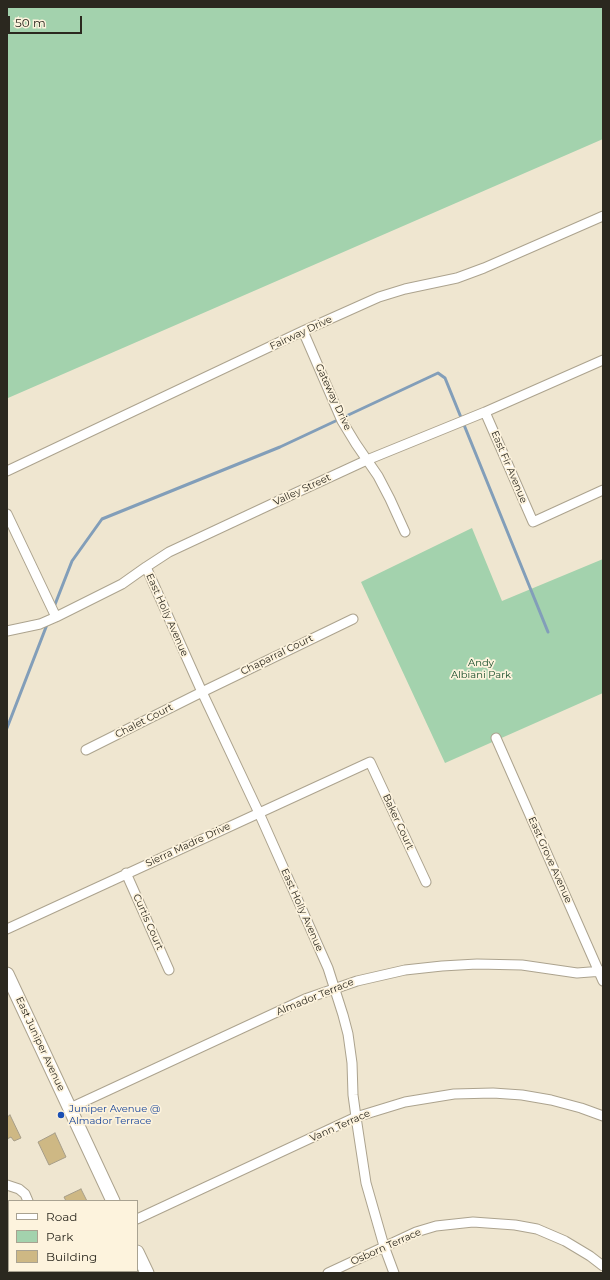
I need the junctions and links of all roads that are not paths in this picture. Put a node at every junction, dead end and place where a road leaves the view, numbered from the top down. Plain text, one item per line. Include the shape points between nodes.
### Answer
1 (603, 216) edge
2 (303, 331) junction
3 (603, 360) edge
4 (485, 412) junction
5 (367, 460) junction
6 (7, 472) edge
7 (603, 490) edge
8 (7, 514) edge
9 (405, 532) dead end
10 (146, 567) junction
11 (56, 617) junction
12 (353, 619) dead end
13 (7, 631) edge
14 (202, 692) junction
15 (496, 738) dead end
16 (86, 750) dead end
17 (370, 762) joint
18 (259, 813) junction
19 (126, 874) junction
20 (426, 882) dead end
21 (7, 929) edge
22 (169, 970) dead end
23 (601, 972) edge
24 (7, 974) edge
25 (603, 981) edge
26 (335, 988) junction
27 (70, 1108) junction
28 (603, 1116) edge
29 (356, 1117) junction
30 (7, 1186) edge
31 (28, 1200) edge
32 (113, 1200) edge
33 (138, 1219) edge
34 (384, 1246) junction
35 (138, 1254) edge
36 (603, 1266) edge
37 (147, 1273) edge
38 (328, 1273) edge
39 (394, 1273) edge

1 - 2 street, Fairway Drive via 484,268 457,278 379,297
2 - 5 street, Gateway Drive via 342,421
2 - 6 street, Fairway Drive
3 - 4 street, Valley Street
4 - 5 street, Valley Street
4 - 7 street, East Fir Avenue via 533,522
5 - 9 street, Gateway Drive via 390,499
5 - 10 street, Valley Street via 169,552
8 - 11 street
10 - 11 street, Valley Street via 122,584
10 - 14 street, East Holly Avenue
11 - 13 street, Valley Street via 40,624
12 - 14 street, Chaparral Court
14 - 16 street, Chalet Court
14 - 18 street, East Holly Avenue
15 - 23 street, East Grove Avenue
17 - 18 street, Sierra Madre Drive
17 - 20 street, Baker Court
18 - 19 street, Sierra Madre Drive
18 - 26 street, East Holly Avenue
19 - 21 street, Sierra Madre Drive
19 - 22 street, Curtis Court
23 - 25 street, East Grove Avenue
23 - 26 street, Almador Terrace via 576,973 522,965 477,964 399,971
24 - 27 street, East Juniper Avenue
26 - 27 street, Almador Terrace via 305,999
26 - 29 street, East Holly Avenue via 352,1058
27 - 32 street, East Juniper Avenue
28 - 29 street, Vann Terrace via 551,1100 492,1093 454,1094 405,1102
29 - 33 street, Vann Terrace
29 - 34 street, East Holly Avenue via 366,1183
30 - 31 street via 19,1189
34 - 36 street, Osborn Terrace via 436,1226 473,1222 515,1225 537,1229 565,1241
34 - 38 street, Osborn Terrace
34 - 39 street, East Holly Avenue
35 - 37 street

